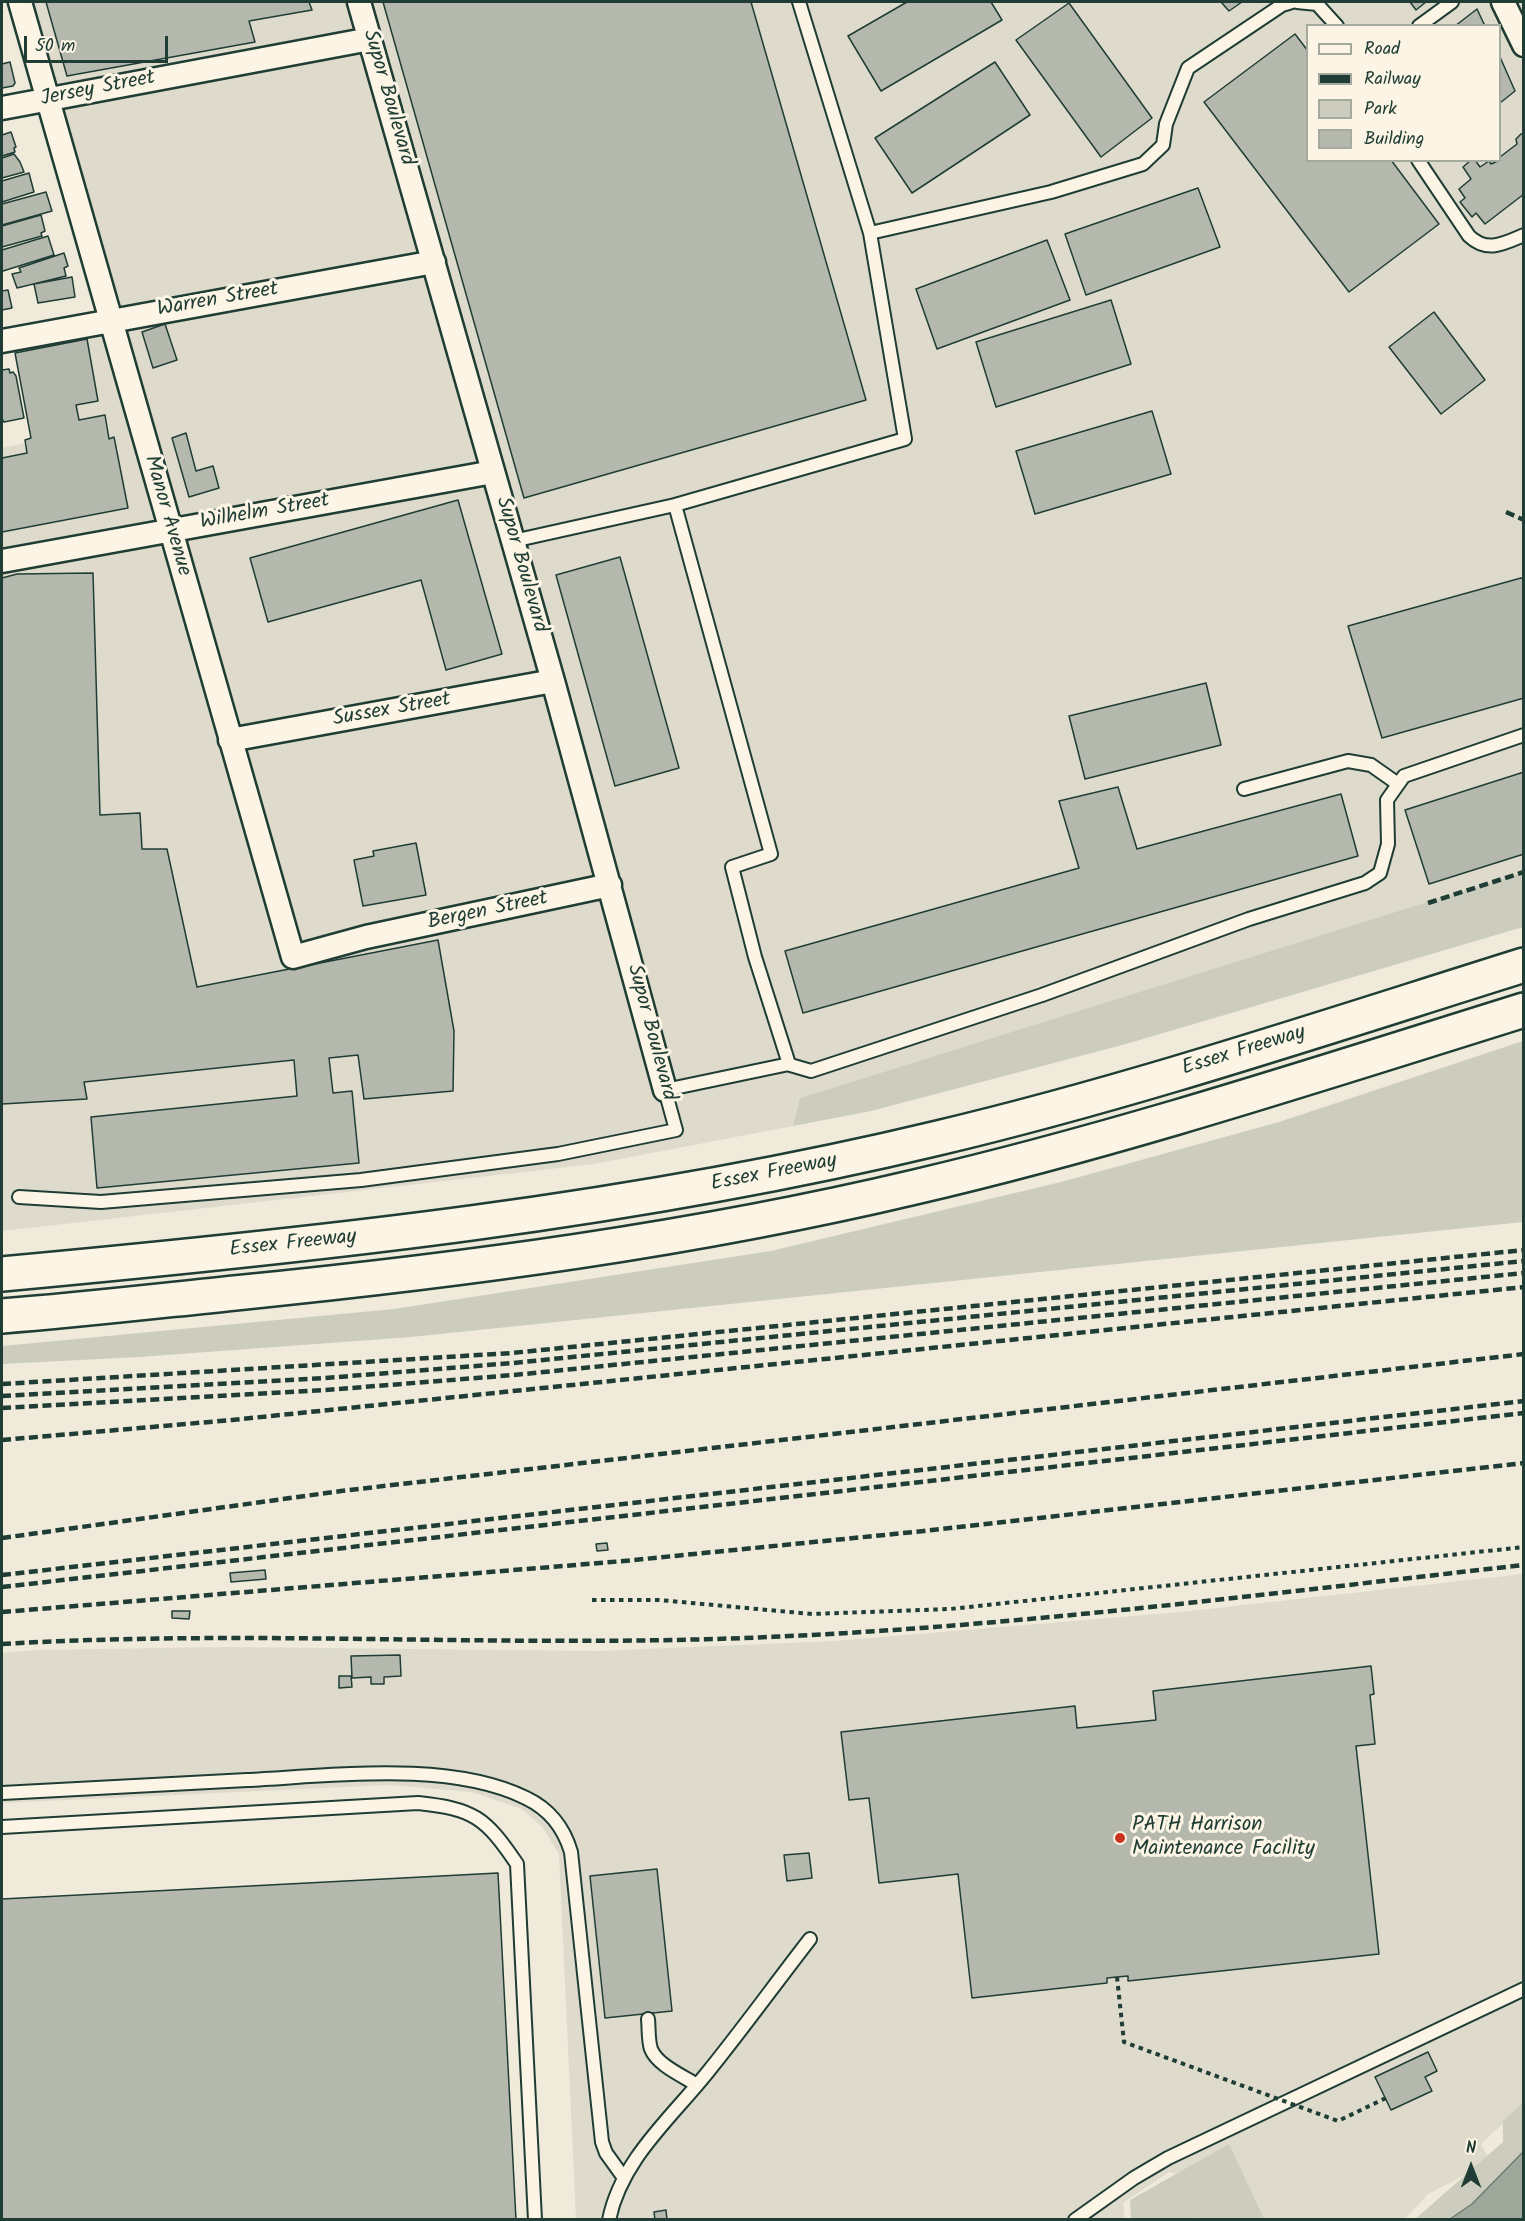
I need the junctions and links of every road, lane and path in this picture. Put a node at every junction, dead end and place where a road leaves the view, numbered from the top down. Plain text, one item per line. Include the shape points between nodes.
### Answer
1 (20, 2) edge
2 (359, 2) edge
3 (799, 2) edge
4 (1292, 2) edge
5 (1297, 2) edge
6 (1452, 2) edge
7 (1503, 2) edge
8 (1335, 24) edge
9 (1422, 24) edge
10 (370, 39) junction
11 (1524, 45) edge
12 (48, 99) junction
13 (2, 108) edge
14 (1419, 162) edge
15 (870, 233) junction
16 (1524, 235) edge
17 (434, 262) junction
18 (110, 321) junction
19 (2, 341) edge
20 (494, 472) junction
21 (675, 506) junction
22 (170, 531) junction
23 (513, 541) junction
24 (2, 561) edge
25 (553, 681) junction
26 (1524, 735) edge
27 (230, 740) junction
28 (1398, 784) junction
29 (1244, 789) dead end
30 (609, 885) junction
31 (366, 937) joint
32 (1524, 965) edge
33 (1524, 1010) edge
34 (787, 1064) junction
35 (665, 1090) junction
36 (19, 1197) dead end
37 (2, 1274) edge
38 (2, 1316) edge
39 (1524, 1547) edge
40 (592, 1600) dead end
41 (2, 1793) edge
42 (2, 1827) edge
43 (810, 1939) dead end
44 (1117, 1977) dead end
45 (1524, 1989) edge
46 (648, 2019) dead end
47 (697, 2085) junction
48 (1386, 2098) dead end
49 (624, 2178) junction
50 (535, 2220) edge
51 (609, 2220) edge
52 (1075, 2220) edge

1 - 12 street, Manor Avenue
2 - 10 street, Supor Boulevard
3 - 15 lane
4 - 15 lane via 1188,69 1166,124 1163,145 1143,164 1051,192
5 - 8 lane via 1317,4
6 - 9 lane
7 - 11 street
10 - 12 street, Jersey Street
10 - 17 street, Supor Boulevard
12 - 13 street, Jersey Street
12 - 18 street, Manor Avenue
14 - 16 lane via 1475,242 1484,247
15 - 21 lane via 905,439
17 - 18 street, Warren Street
17 - 20 street, Supor Boulevard
18 - 19 street, Warren Street
18 - 22 street, Manor Avenue
20 - 22 street, Wilhelm Street
20 - 23 street, Supor Boulevard
21 - 23 lane
21 - 34 lane via 771,854 732,867
22 - 24 street, Wilhelm Street
22 - 27 street, Manor Avenue
23 - 25 street, Supor Boulevard
25 - 27 street, Sussex Street
25 - 30 street, Supor Boulevard
26 - 28 lane via 1404,776
27 - 31 street, Manor Avenue via 293,957
28 - 29 lane via 1371,765 1348,761
28 - 34 lane via 1387,800 1388,844 1380,873 1365,883 811,1071
30 - 31 street, Bergen Street
30 - 35 street, Supor Boulevard
32 - 37 highway, Essex Freeway via 1072,1104 803,1168 644,1198 464,1225
33 - 38 highway, Essex Freeway via 1111,1137 915,1187 766,1219 587,1251 439,1271
34 - 35 lane
35 - 36 lane, Supor Boulevard via 676,1130 558,1154 362,1180 101,1202
39 - 40 path via 950,1609 812,1614 659,1600
41 - 49 lane via 390,1774 470,1781 537,1804 558,1825 571,1852 602,2142
42 - 50 lane via 418,1803 475,1815 498,1836 517,1864
43 - 47 lane
44 - 48 path, bridge via 1124,2042 1338,2121
45 - 52 lane via 1168,2158
46 - 47 lane via 654,2054
47 - 49 lane via 639,2154
49 - 51 lane

